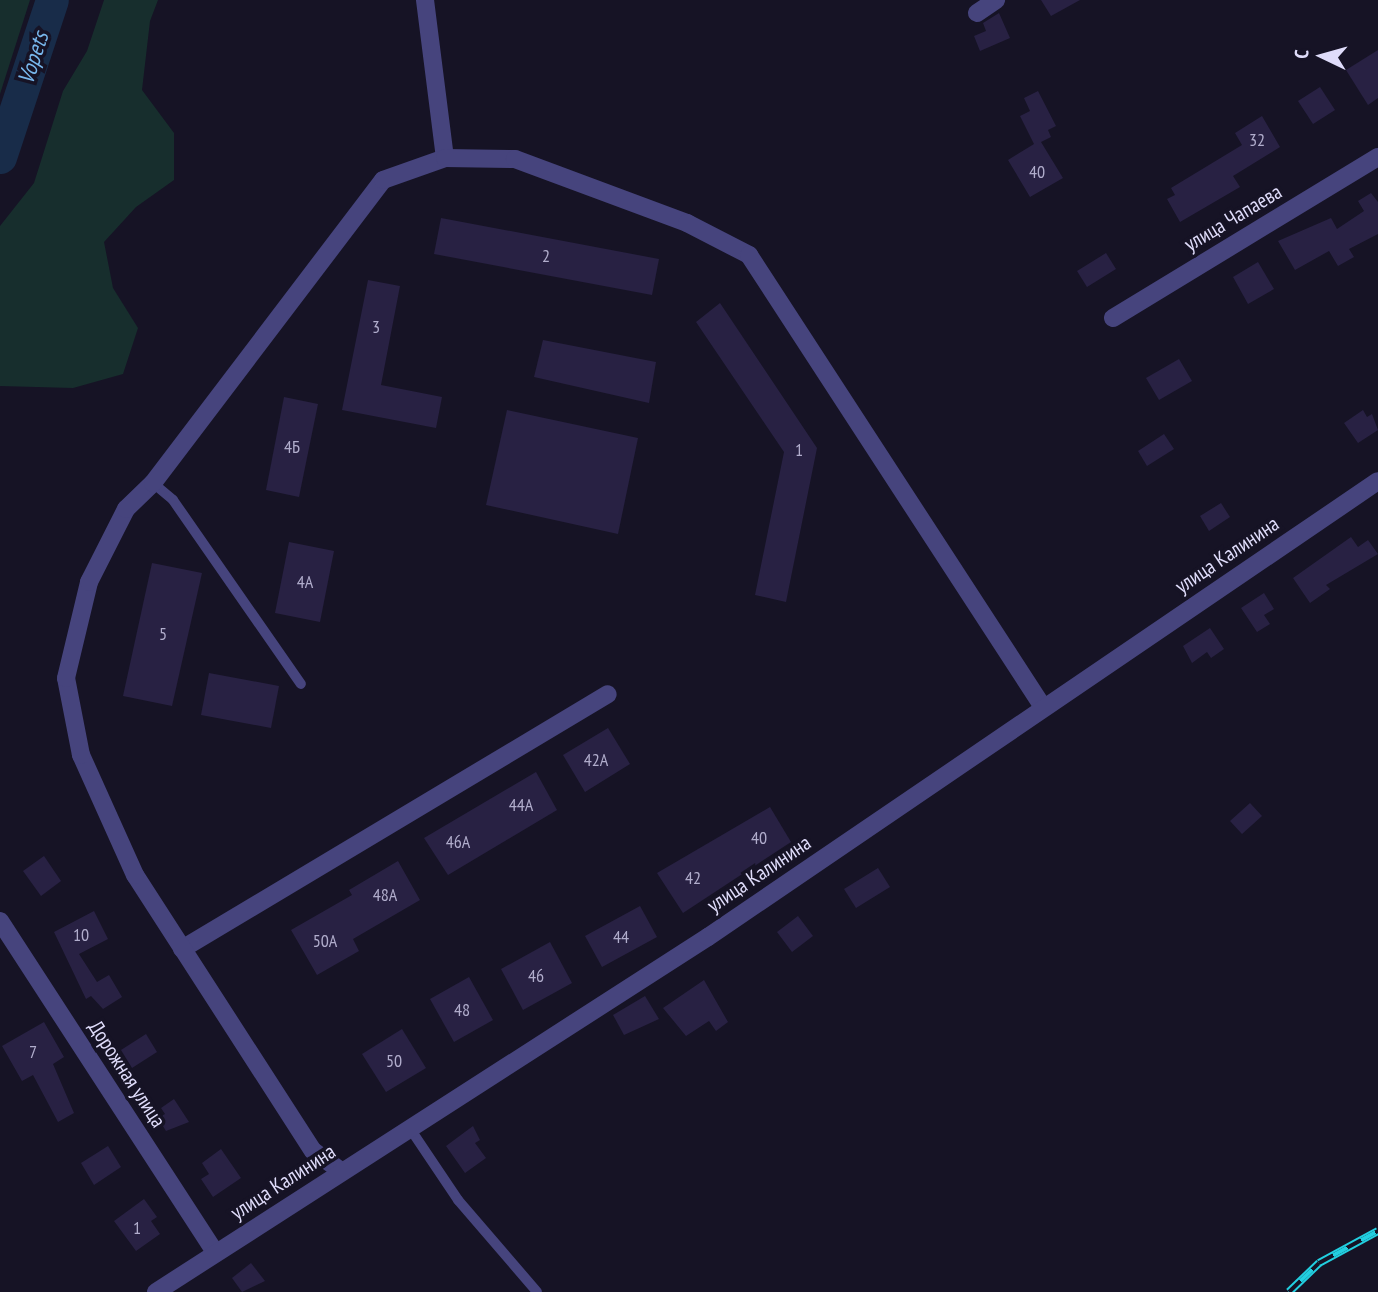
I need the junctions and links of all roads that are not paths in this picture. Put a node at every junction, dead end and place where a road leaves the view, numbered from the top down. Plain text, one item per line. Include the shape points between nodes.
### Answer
1 (425, 0) edge
2 (996, 0) edge
3 (977, 13) dead end
4 (1378, 157) edge
5 (445, 158) junction
6 (1112, 318) dead end
7 (1378, 481) edge
8 (153, 483) junction
9 (301, 684) dead end
10 (608, 694) dead end
11 (1042, 707) junction
12 (0, 921) edge
13 (182, 948) junction
14 (409, 1127) junction
15 (341, 1171) junction
16 (216, 1253) junction
17 (156, 1292) edge
18 (537, 1292) edge

1 - 5 street
2 - 3 street
4 - 6 street, улица Чапаева
5 - 8 street via 383,180
5 - 11 street via 515,159 687,223 749,255
7 - 11 street, улица Калинина
8 - 9 lane via 173,500
8 - 13 street via 126,509 89,582 66,678 81,755 135,875
10 - 13 street
11 - 14 street, улица Калинина via 708,937
12 - 16 street, Дорожная улица
13 - 15 street via 313,1151
14 - 15 street, улица Калинина
14 - 18 lane via 458,1200
15 - 16 street, улица Калинина
16 - 17 street, улица Калинина

